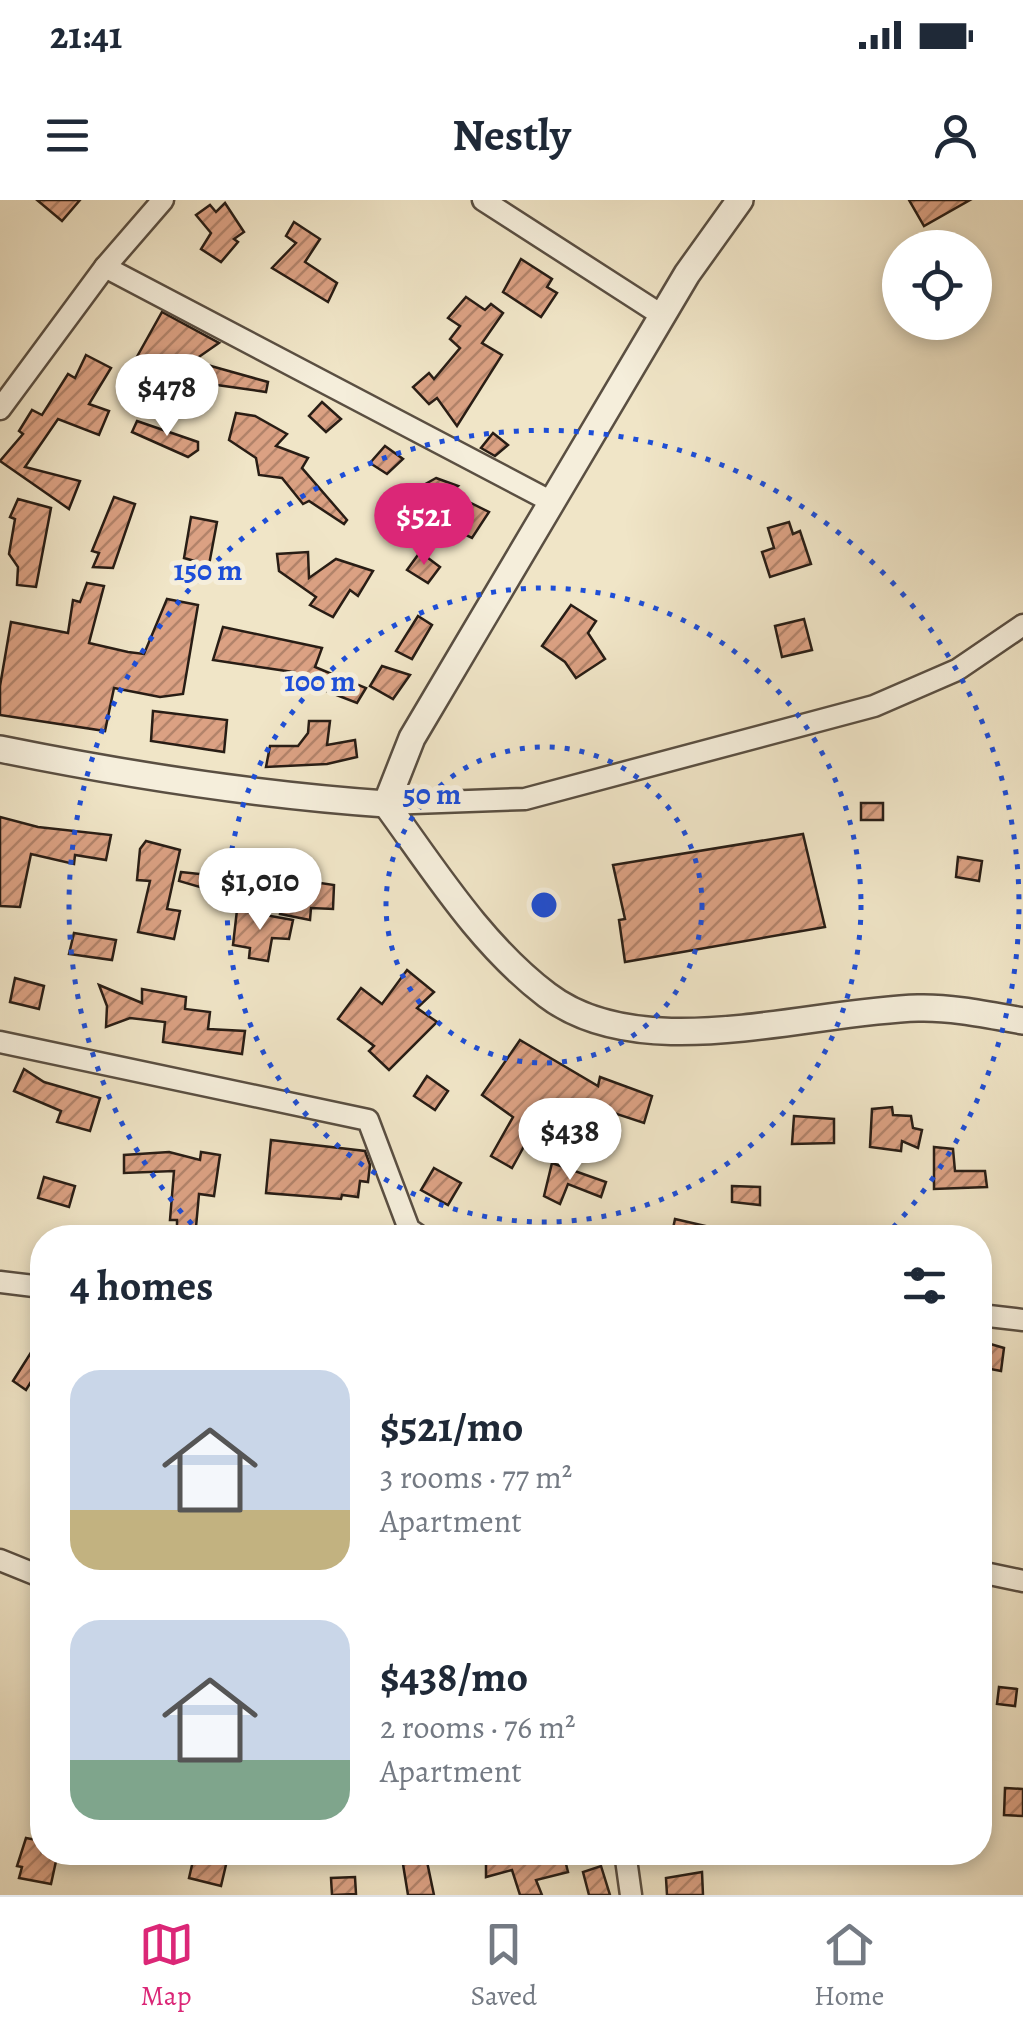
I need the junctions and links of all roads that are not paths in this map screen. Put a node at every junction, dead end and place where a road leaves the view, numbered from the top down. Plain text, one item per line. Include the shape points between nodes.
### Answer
1 (163, 200) edge
2 (483, 200) edge
3 (740, 200) edge
4 (105, 268) junction
5 (662, 316) junction
6 (0, 409) edge
7 (552, 502) junction
8 (1023, 625) edge
9 (0, 748) edge
10 (386, 804) junction
11 (1023, 1021) edge
12 (0, 1042) edge
13 (408, 1225) edge
14 (0, 1282) edge
15 (30, 1286) edge
16 (992, 1316) edge
17 (1023, 1320) edge
18 (0, 1560) edge
19 (30, 1572) edge
20 (992, 1575) edge
21 (1023, 1581) edge
22 (627, 1865) edge
23 (631, 1895) edge

1 - 4 street
2 - 5 street
3 - 5 street
4 - 6 street
4 - 7 street
5 - 7 street
7 - 10 street via 412,738
8 - 10 street via 958,670 874,706 525,799
9 - 10 street via 265,794
10 - 11 street via 482,934 549,997 618,1028 686,1030 920,1008
12 - 13 street via 368,1120
14 - 15 street
16 - 17 street
18 - 19 street
20 - 21 street
22 - 23 street

